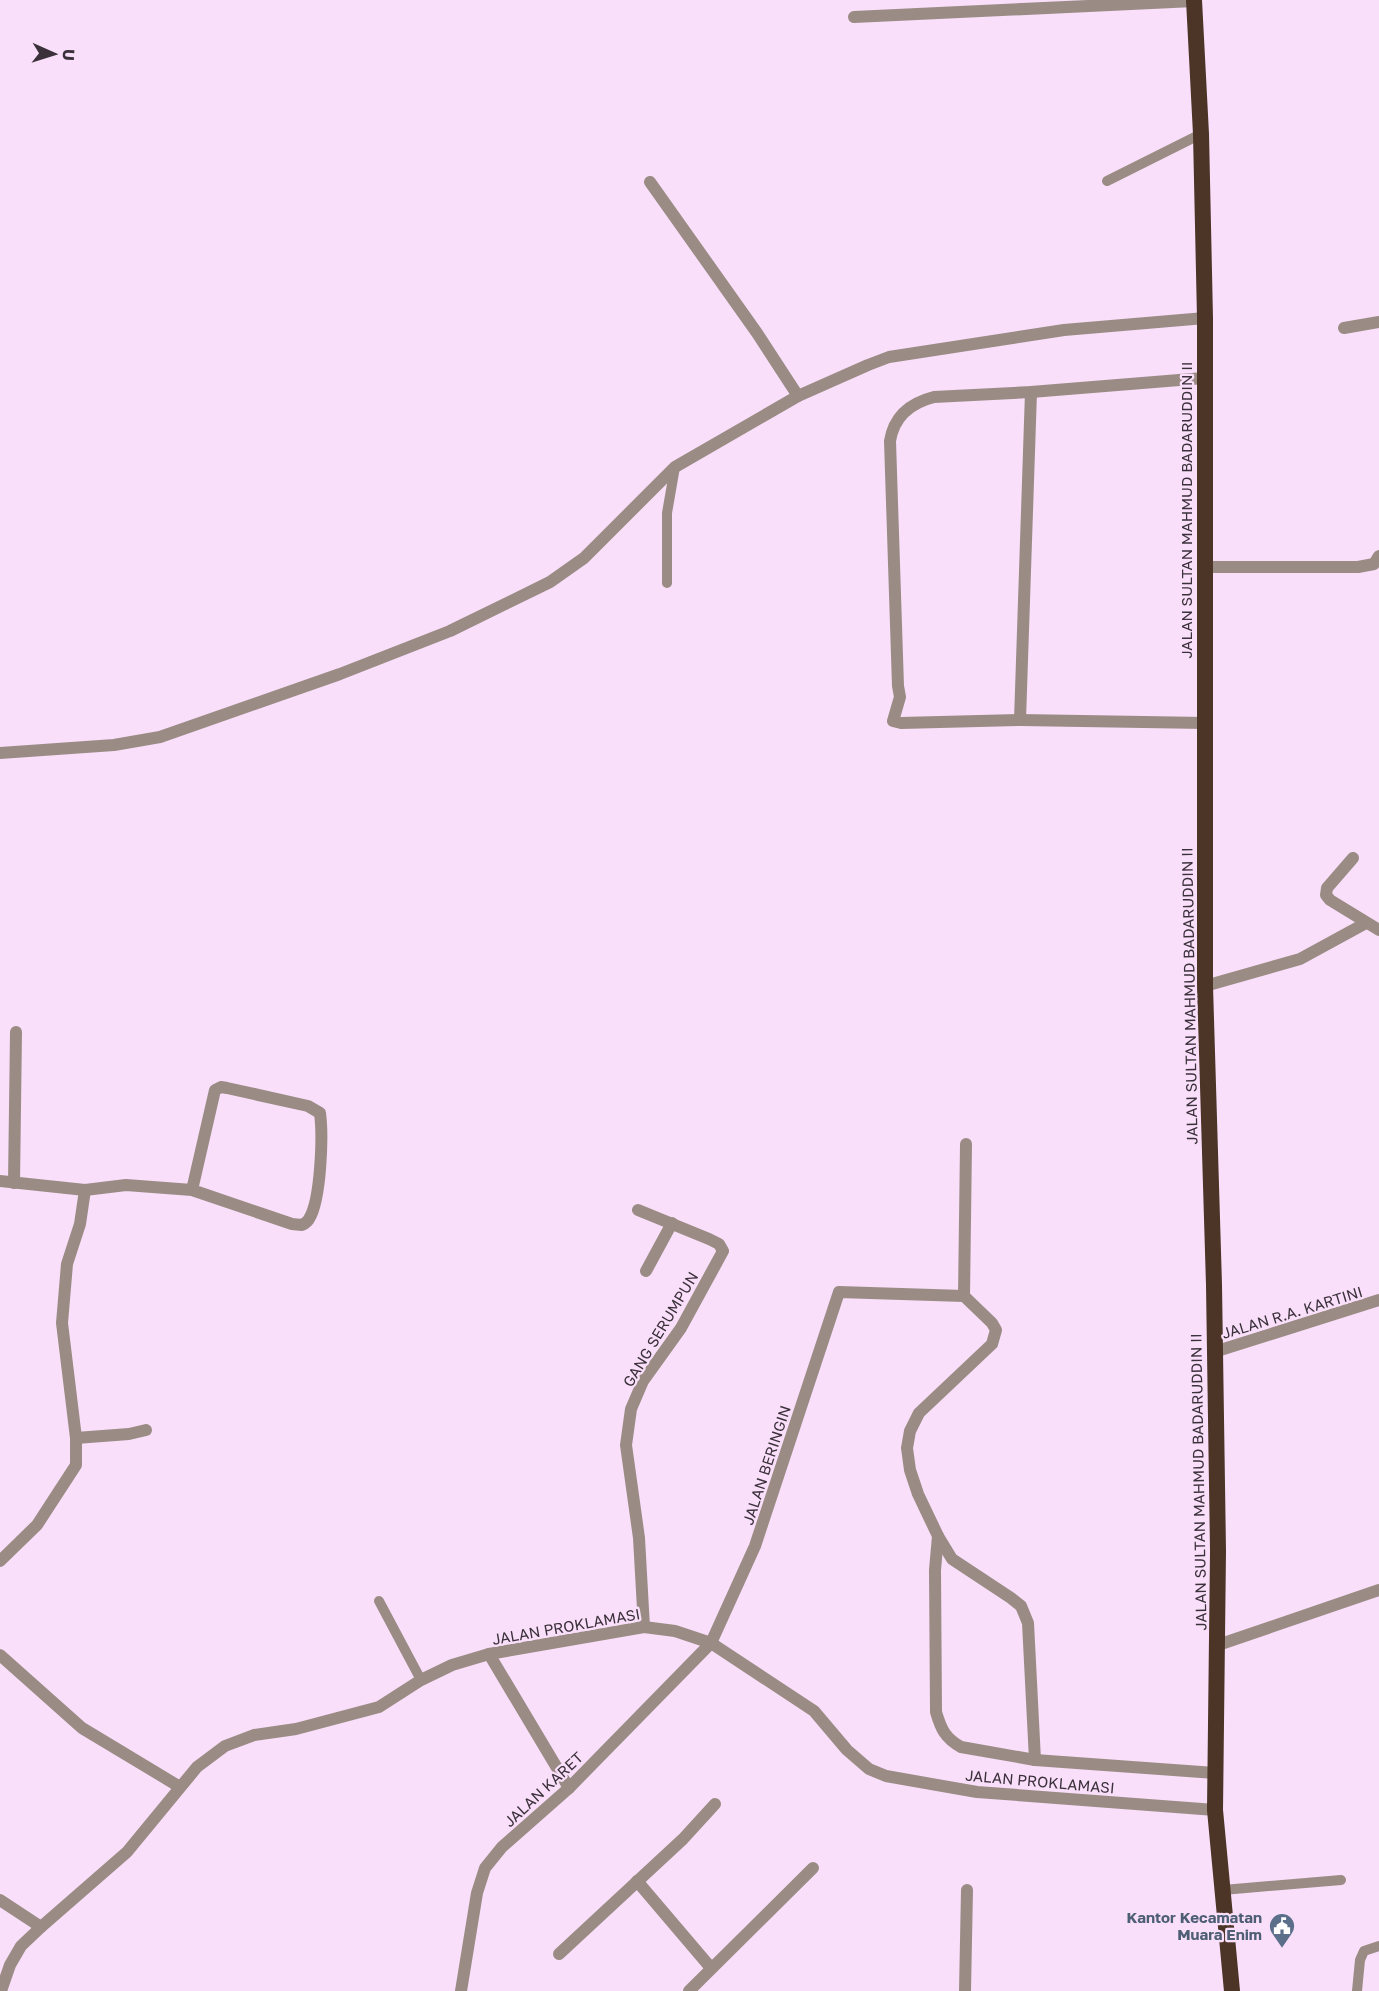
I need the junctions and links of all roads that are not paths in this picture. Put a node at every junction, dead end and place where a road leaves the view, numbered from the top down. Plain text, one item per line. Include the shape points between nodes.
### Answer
1 (1194, 1) edge
2 (979, 6) edge
3 (854, 17) dead end
4 (1201, 134) junction
5 (1107, 181) dead end
6 (650, 182) dead end
7 (1205, 318) junction
8 (1379, 322) edge
9 (1344, 328) dead end
10 (1204, 378) junction
11 (1031, 392) junction
12 (798, 396) junction
13 (675, 467) junction
14 (1379, 556) edge
15 (1206, 567) junction
16 (667, 583) dead end
17 (1020, 720) junction
18 (1205, 723) junction
19 (0, 753) edge
20 (1353, 858) dead end
21 (1366, 922) junction
22 (1379, 930) edge
23 (1205, 986) junction
24 (16, 1032) dead end
25 (966, 1144) dead end
26 (0, 1181) edge
27 (14, 1183) junction
28 (85, 1190) junction
29 (192, 1190) junction
30 (638, 1209) dead end
31 (672, 1223) junction
32 (646, 1270) dead end
33 (964, 1296) junction
34 (1379, 1300) edge
35 (1214, 1352) junction
36 (146, 1430) dead end
37 (76, 1438) junction
38 (938, 1536) junction
39 (0, 1561) edge
40 (1379, 1590) edge
41 (379, 1601) dead end
42 (644, 1627) junction
43 (711, 1643) junction
44 (1218, 1645) junction
45 (489, 1654) junction
46 (0, 1655) edge
47 (421, 1680) junction
48 (1035, 1760) junction
49 (1215, 1773) junction
50 (180, 1787) junction
51 (569, 1788) junction
52 (715, 1804) dead end
53 (1215, 1810) junction
54 (813, 1868) dead end
55 (1341, 1880) dead end
56 (637, 1881) junction
57 (967, 1890) dead end
58 (1223, 1890) junction
59 (0, 1900) edge
60 (41, 1927) junction
61 (1379, 1946) edge
62 (560, 1954) dead end
63 (5, 1967) edge
64 (711, 1968) junction
65 (1, 1991) edge
66 (461, 1991) edge
67 (689, 1991) edge
68 (965, 1991) edge
69 (1232, 1991) edge
70 (1357, 1991) edge

1 - 2 street
1 - 4 highway, JALAN SULTAN MAHMUD BADARUDDIN II
2 - 3 street
4 - 5 lane
4 - 7 highway, JALAN SULTAN MAHMUD BADARUDDIN II
6 - 12 street
7 - 10 highway, JALAN SULTAN MAHMUD BADARUDDIN II
7 - 12 street via 1064,330 889,357
8 - 9 street
10 - 11 street
10 - 15 highway, JALAN SULTAN MAHMUD BADARUDDIN II
11 - 17 street
11 - 17 street via 920,401 898,418 890,441 900,697 893,721
12 - 13 street
13 - 16 lane via 667,513
13 - 19 street via 568,571 450,631 340,674 138,742
14 - 15 street via 1374,564 1358,567
15 - 18 highway, JALAN SULTAN MAHMUD BADARUDDIN II
17 - 18 street
18 - 23 highway, JALAN SULTAN MAHMUD BADARUDDIN II
20 - 21 street via 1327,888 1326,895
21 - 22 street
21 - 23 street via 1300,959
23 - 35 highway, JALAN SULTAN MAHMUD BADARUDDIN II
24 - 27 street
25 - 33 street
26 - 27 street
27 - 28 street
28 - 29 street via 126,1185
28 - 37 street via 80,1224 67,1264 62,1323
29 - 29 street via 215,1090 227,1088 308,1106 320,1113 317,1193 309,1220 302,1226
30 - 31 street, GANG SERUMPUN
31 - 32 street
31 - 42 street, GANG SERUMPUN via 719,1244 723,1251 681,1328 643,1381 631,1409 626,1445 639,1538
33 - 38 street via 992,1323 996,1336 919,1413 907,1448 918,1494
33 - 43 street, JALAN BERINGIN via 839,1292 755,1546
34 - 35 street, JALAN R.A. KARTINI
35 - 44 highway, JALAN SULTAN MAHMUD BADARUDDIN II
36 - 37 street
37 - 39 street via 76,1465 37,1525
38 - 48 street via 952,1559 1021,1606 1028,1623
38 - 48 street via 936,1712 942,1731 961,1747
40 - 44 street
41 - 47 lane
42 - 43 street, JALAN PROKLAMASI via 675,1631
42 - 45 street, JALAN PROKLAMASI
43 - 51 street, JALAN KARET
43 - 53 street, JALAN PROKLAMASI via 814,1712 847,1750 869,1769 886,1776 976,1792
44 - 49 highway, JALAN SULTAN MAHMUD BADARUDDIN II
45 - 47 street, JALAN PROKLAMASI
45 - 51 street
46 - 50 street via 82,1728
47 - 50 street, JALAN PROKLAMASI via 379,1707 296,1729 254,1735 225,1746 197,1767
48 - 49 street
49 - 53 highway, JALAN SULTAN MAHMUD BADARUDDIN II
50 - 60 street, JALAN PROKLAMASI via 127,1852
51 - 66 street, JALAN KARET via 502,1847 485,1868 477,1893
52 - 56 street
53 - 58 highway, JALAN SULTAN MAHMUD BADARUDDIN II
54 - 64 street
55 - 58 lane
56 - 62 street
56 - 64 street
57 - 68 street
58 - 69 highway, JALAN SULTAN MAHMUD BADARUDDIN II
59 - 60 street
60 - 63 street, JALAN PROKLAMASI
61 - 70 lane via 1364,1951
63 - 65 street, JALAN PROKLAMASI
64 - 67 street

